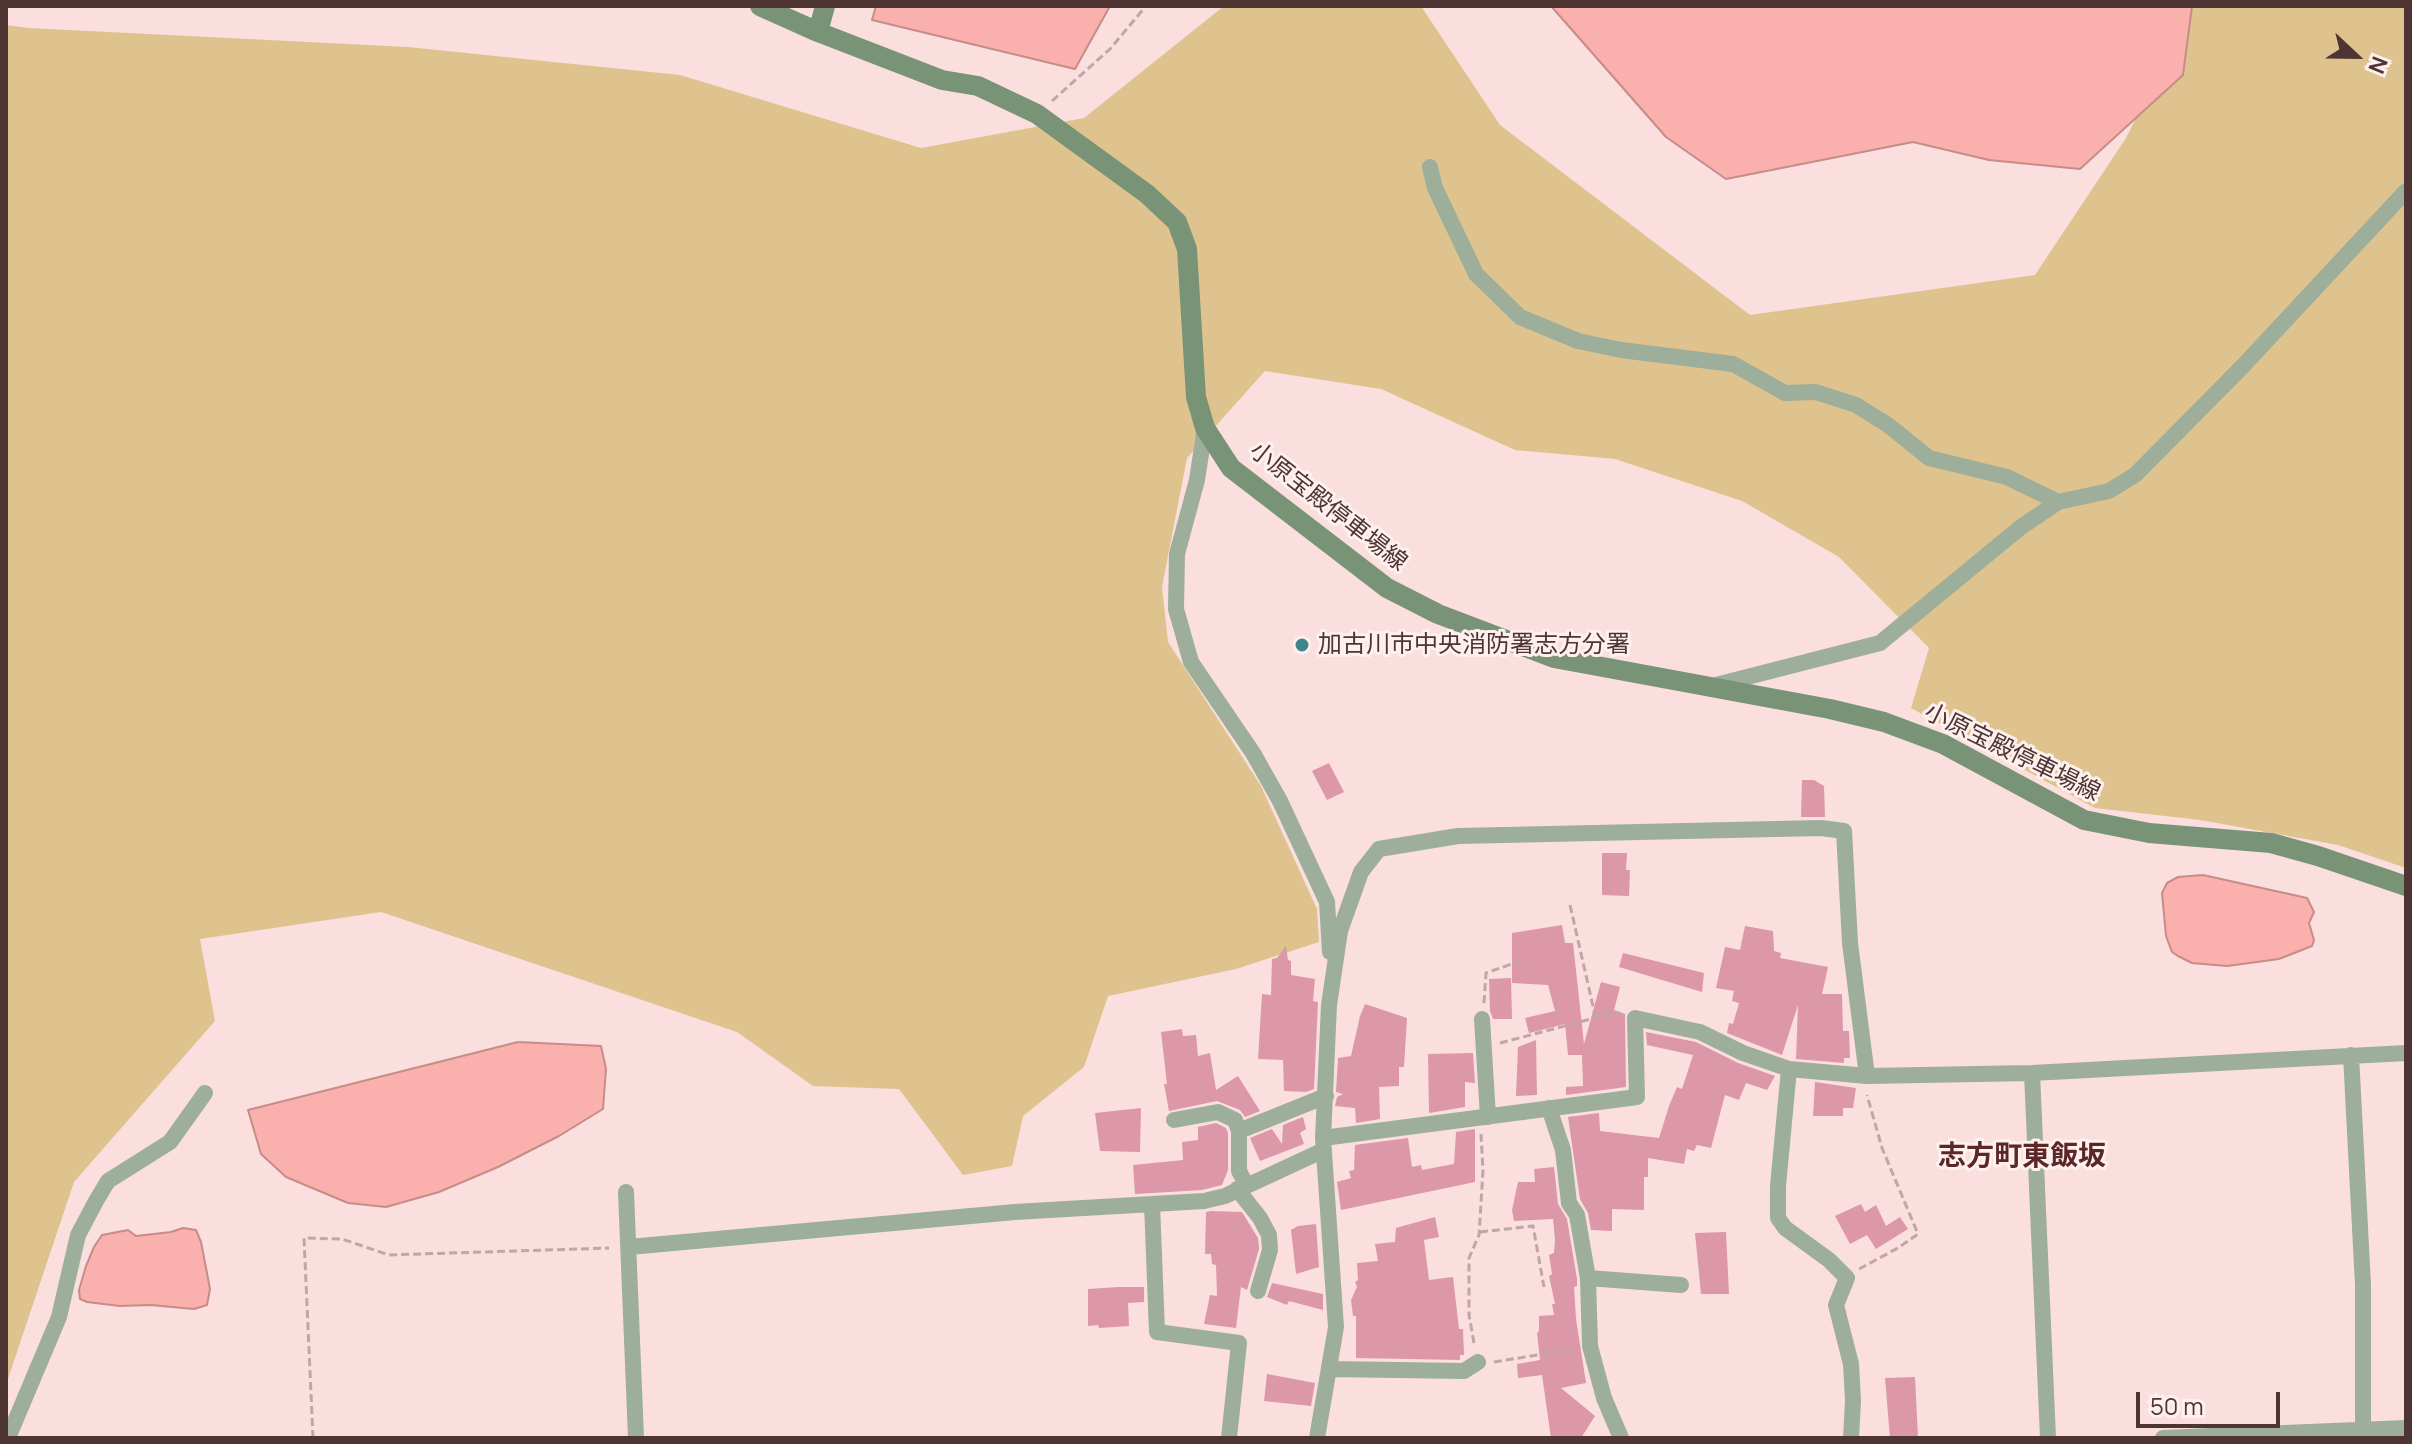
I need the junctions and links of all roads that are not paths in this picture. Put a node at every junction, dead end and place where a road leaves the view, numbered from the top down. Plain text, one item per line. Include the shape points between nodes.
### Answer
1 (760, 6) edge
2 (825, 6) edge
3 (818, 32) junction
4 (1430, 167) dead end
5 (2406, 191) edge
6 (1205, 428) junction
7 (2058, 502) junction
8 (1706, 687) junction
9 (2406, 886) edge
10 (1333, 983) junction
11 (1482, 1019) road end
12 (2406, 1053) edge
13 (2351, 1055) junction
14 (1789, 1069) junction
15 (2032, 1073) junction
16 (1867, 1076) junction
17 (205, 1093) dead end
18 (1326, 1096) junction
19 (1549, 1108) junction
20 (1484, 1118) junction
21 (1174, 1120) dead end
22 (1239, 1131) junction
23 (1323, 1144) junction
24 (1241, 1186) junction
25 (626, 1192) dead end
26 (1152, 1204) junction
27 (629, 1247) junction
28 (1588, 1278) junction
29 (1681, 1285) dead end
30 (1258, 1291) dead end
31 (1478, 1362) road end
32 (1329, 1369) junction
33 (2406, 1428) edge
34 (2363, 1434) edge
35 (8, 1438) edge
36 (636, 1438) edge
37 (1229, 1438) edge
38 (1317, 1438) edge
39 (1621, 1438) edge
40 (1851, 1438) edge
41 (2048, 1438) edge
42 (2163, 1438) edge

1 - 3 main road, 小原宝殿停車場線
2 - 3 main road
3 - 6 main road, 小原宝殿停車場線 via 942,80 978,86 1037,114 1177,222 1187,249 1196,397
4 - 7 street via 1476,274 1520,317 1578,341 1733,364 1785,393 1816,392 1856,405 1929,458 2007,477
5 - 7 street via 2135,475 2109,491
6 - 8 main road, 小原宝殿停車場線 via 1231,468 1387,588 1438,614 1554,658
6 - 10 street via 1177,554 1176,609 1191,662 1253,753 1327,902
7 - 8 street via 1880,643
8 - 9 main road, 小原宝殿停車場線 via 1884,722 1943,744 2084,820 2149,833 2271,843
10 - 16 street via 1340,931 1361,872 1379,849 1458,836 1844,831 1850,943
10 - 18 street
11 - 20 street
12 - 13 street
13 - 15 street
13 - 34 street via 2363,1285
14 - 16 street
14 - 19 street via 1700,1032 1635,1018 1637,1097
14 - 40 street via 1778,1218 1847,1278 1836,1305 1851,1364
15 - 16 street
15 - 41 street
17 - 35 street via 170,1142 108,1181 96,1201 78,1235 59,1317
18 - 22 street
18 - 23 street
19 - 20 street
19 - 28 street via 1563,1150 1569,1203 1577,1215
20 - 23 street
21 - 22 street via 1218,1112 1235,1120
22 - 24 street
23 - 24 street
23 - 32 street via 1336,1327
24 - 26 street via 1204,1201
24 - 30 street via 1269,1235
25 - 27 street
26 - 27 street
26 - 37 street via 1157,1332 1239,1343
27 - 36 street
28 - 29 street
28 - 39 street via 1590,1346
31 - 32 street via 1464,1371
32 - 38 street
33 - 34 street
34 - 42 street

